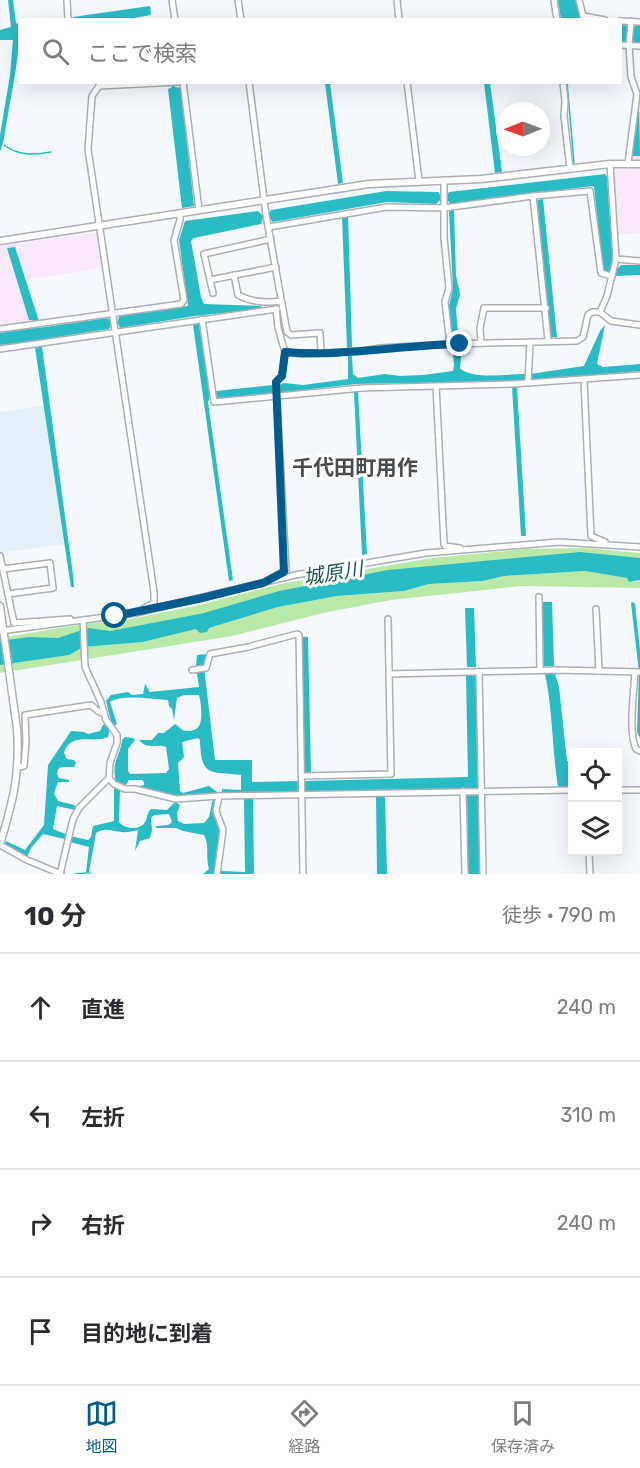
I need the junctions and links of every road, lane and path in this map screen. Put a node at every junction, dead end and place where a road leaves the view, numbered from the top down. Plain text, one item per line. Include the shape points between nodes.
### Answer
1 (66, 0) edge
2 (172, 0) edge
3 (238, 0) edge
4 (397, 0) edge
5 (554, 0) edge
6 (579, 0) edge
7 (68, 18) edge
8 (175, 18) edge
9 (241, 18) edge
10 (399, 18) edge
11 (557, 18) edge
12 (594, 18) edge
13 (622, 21) edge
14 (631, 21) junction
15 (640, 22) edge
16 (622, 45) edge
17 (629, 45) junction
18 (640, 46) edge
19 (98, 84) edge
20 (181, 84) edge
21 (249, 84) edge
22 (407, 84) edge
23 (563, 84) edge
24 (638, 94) edge
25 (628, 163) junction
26 (610, 164) junction
27 (640, 164) edge
28 (570, 169) junction
29 (444, 180) junction
30 (419, 181) junction
31 (533, 196) junction
32 (264, 201) junction
33 (444, 208) junction
34 (199, 210) junction
35 (180, 213) junction
36 (99, 226) junction
37 (269, 227) junction
38 (271, 239) junction
39 (0, 241) edge
40 (616, 259) junction
41 (640, 261) edge
42 (276, 267) junction
43 (614, 271) junction
44 (234, 276) junction
45 (210, 280) junction
46 (213, 292) dead end
47 (280, 306) junction
48 (546, 308) junction
49 (600, 312) junction
50 (113, 313) junction
51 (202, 319) junction
52 (640, 325) edge
53 (115, 326) junction
54 (0, 329) edge
55 (548, 340) junction
56 (530, 342) junction
57 (481, 343) junction
58 (451, 344) junction
59 (0, 349) edge
60 (285, 352) junction
61 (321, 352) junction
62 (640, 375) edge
63 (528, 380) junction
64 (584, 380) junction
65 (436, 386) junction
66 (277, 392) junction
67 (609, 545) junction
68 (640, 547) edge
69 (463, 550) junction
70 (0, 556) edge
71 (3, 569) junction
72 (263, 583) junction
73 (8, 594) junction
74 (539, 597) dead end
75 (0, 606) edge
76 (596, 609) dead end
77 (135, 613) junction
78 (388, 619) dead end
79 (83, 620) junction
80 (74, 621) junction
81 (2, 630) edge
82 (192, 670) dead end
83 (540, 670) junction
84 (599, 671) junction
85 (479, 672) junction
86 (638, 672) edge
87 (389, 674) junction
88 (104, 713) junction
89 (640, 751) edge
90 (18, 767) junction
91 (302, 776) junction
92 (109, 778) junction
93 (568, 790) edge
94 (622, 790) edge
95 (640, 790) edge
96 (463, 791) junction
97 (476, 791) junction
98 (302, 795) junction
99 (219, 796) junction
100 (0, 845) edge
101 (589, 856) edge
102 (217, 873) edge
103 (61, 874) edge
104 (303, 874) edge
105 (465, 874) edge
106 (483, 874) edge
107 (590, 874) edge

1 - 7 street
2 - 8 street
3 - 9 street
4 - 10 street
5 - 11 street
6 - 12 street via 583,16
13 - 14 street
14 - 15 street
14 - 17 street
16 - 17 street
17 - 18 street
17 - 24 street via 631,77
19 - 36 street via 92,96 88,149
20 - 34 street
21 - 32 street
22 - 30 street
23 - 28 street
24 - 25 street
25 - 26 street
25 - 27 street
26 - 28 street
26 - 40 street
28 - 29 street
29 - 30 street
29 - 33 street
30 - 32 street via 369,184
31 - 33 street
31 - 43 street via 588,190 601,273
31 - 48 street
32 - 34 street
32 - 37 street
33 - 37 street via 387,207
33 - 58 street via 449,288 445,302
34 - 35 street
35 - 36 street
35 - 50 street via 174,240 184,300 181,304
36 - 39 street
36 - 50 street
37 - 38 street
38 - 42 street
38 - 45 street via 204,254
40 - 41 street
40 - 43 street
42 - 44 street
42 - 47 street
43 - 49 street
44 - 45 street
44 - 47 street via 238,296
45 - 46 street
47 - 51 street
47 - 60 street via 278,328
47 - 61 street via 289,334 320,333
48 - 55 street
48 - 57 street via 484,308
49 - 52 street via 611,321
49 - 55 street via 588,315 580,340
50 - 53 street
50 - 54 street
51 - 53 street
51 - 66 street via 214,402
53 - 59 street
53 - 77 street via 154,591 154,603
55 - 56 street
56 - 57 street
56 - 63 street
57 - 58 street
58 - 61 street
60 - 61 street
60 - 66 street
62 - 64 street
63 - 64 street
63 - 65 street
64 - 67 street via 591,536
65 - 66 street
65 - 69 street via 444,544
66 - 72 street via 285,570
67 - 68 street
67 - 69 street via 559,542
69 - 72 street via 374,561
70 - 71 street
71 - 73 street
71 - 73 street via 50,563 53,588
72 - 77 street
73 - 80 street via 14,623
74 - 83 street
75 - 81 street
76 - 84 street
77 - 79 street
78 - 87 street
79 - 80 street
79 - 88 street via 85,667
80 - 81 street
81 - 90 street via 17,729
82 - 91 street via 206,668 210,654 297,634
83 - 84 street
83 - 85 street
84 - 86 street
85 - 87 street
85 - 97 street
86 - 89 street via 633,730 634,745
87 - 91 street via 391,774
88 - 90 street via 92,705 25,715 24,766
88 - 92 street via 117,735
90 - 100 street
91 - 98 street
92 - 99 street via 125,789 176,800
92 - 103 street via 73,819
93 - 97 street
94 - 95 street
96 - 97 street
96 - 98 street
96 - 105 street
97 - 106 street
98 - 99 street
98 - 104 street
99 - 102 street via 216,811 223,830
100 - 103 street
101 - 107 street

